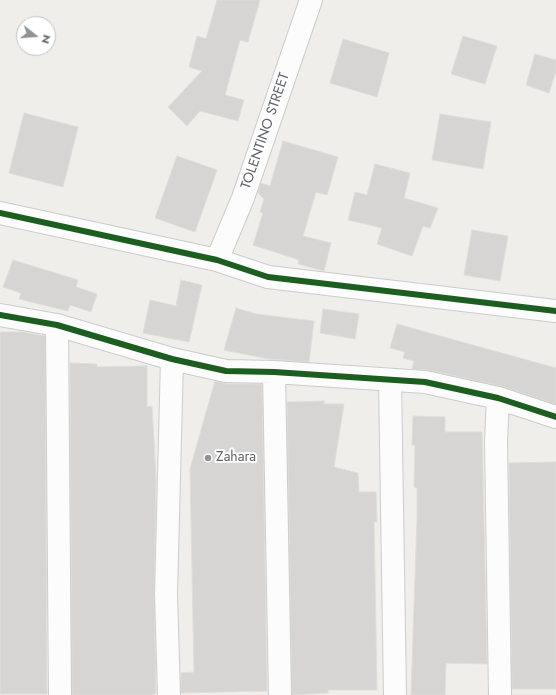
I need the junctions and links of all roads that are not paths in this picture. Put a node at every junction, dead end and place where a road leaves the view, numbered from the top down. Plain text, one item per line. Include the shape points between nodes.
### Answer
1 (311, 0) edge
2 (0, 213) edge
3 (217, 260) junction
4 (556, 311) edge
5 (0, 315) edge
6 (57, 325) junction
7 (172, 359) junction
8 (274, 372) junction
9 (390, 380) junction
10 (498, 398) junction
11 (556, 417) edge
12 (60, 695) edge
13 (169, 695) edge
14 (280, 695) edge
15 (395, 695) edge
16 (500, 695) edge

1 - 3 street, TOLENTINO STREET via 243,198
2 - 3 street
3 - 4 street via 268,276
5 - 6 street
6 - 7 street
6 - 12 street
7 - 8 street via 226,371
7 - 13 street via 166,594
8 - 9 street
8 - 14 street
9 - 10 street via 426,382
9 - 15 street
10 - 11 street
10 - 16 street via 496,442

